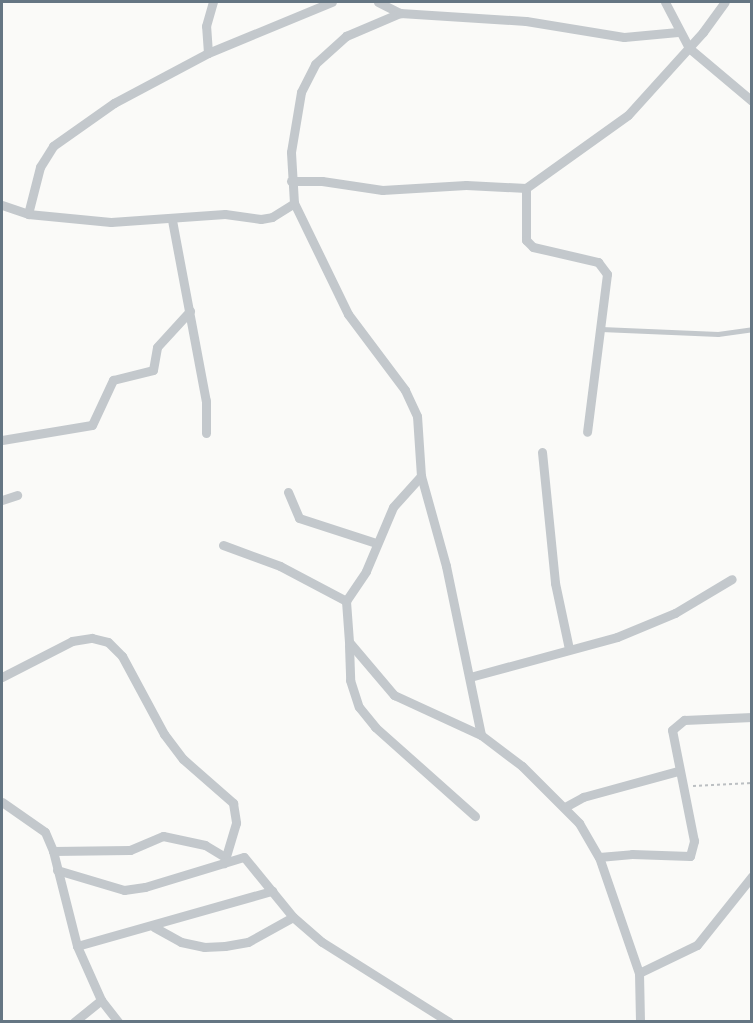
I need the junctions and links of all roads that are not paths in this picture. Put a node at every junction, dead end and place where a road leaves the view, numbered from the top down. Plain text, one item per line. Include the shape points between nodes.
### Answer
1 (213, 2) edge
2 (332, 2) edge
3 (378, 2) edge
4 (421, 2) edge
5 (665, 2) edge
6 (725, 2) edge
7 (416, 12) junction
8 (400, 13) junction
9 (678, 32) junction
10 (689, 48) junction
11 (208, 53) junction
12 (752, 101) edge
13 (291, 181) junction
14 (526, 188) junction
15 (294, 203) junction
16 (2, 205) edge
17 (28, 214) junction
18 (172, 220) junction
19 (190, 311) junction
20 (752, 328) edge
21 (601, 329) junction
22 (587, 432) dead end
23 (206, 433) dead end
24 (2, 440) edge
25 (542, 452) dead end
26 (421, 476) junction
27 (288, 492) dead end
28 (17, 495) dead end
29 (2, 500) edge
30 (376, 543) junction
31 (223, 545) dead end
32 (732, 579) dead end
33 (345, 601) junction
34 (349, 642) junction
35 (569, 649) junction
36 (2, 677) edge
37 (470, 677) junction
38 (752, 717) edge
39 (481, 735) junction
40 (678, 771) junction
41 (2, 802) edge
42 (565, 807) junction
43 (475, 816) dead end
44 (53, 851) junction
45 (599, 857) junction
46 (224, 860) junction
47 (57, 870) junction
48 (752, 876) edge
49 (272, 891) junction
50 (293, 917) junction
51 (154, 927) junction
52 (77, 946) junction
53 (639, 973) junction
54 (101, 1000) junction
55 (74, 1022) edge
56 (118, 1022) edge
57 (449, 1022) edge
58 (639, 1022) edge

1 - 11 street via 206,26
2 - 11 street
3 - 8 street
4 - 7 street
5 - 9 street
6 - 10 street
7 - 8 street
7 - 9 street via 526,21 624,37
8 - 13 street via 346,36 315,64 301,92 294,123
9 - 10 street
10 - 12 street
10 - 14 street via 628,114
11 - 17 street via 114,104 53,146 40,167
13 - 14 street via 322,181 382,190 466,185
13 - 15 street
14 - 21 street via 526,240 533,247 604,266 607,274
15 - 18 street via 272,217 225,214
15 - 26 street via 348,314 405,390 420,428
16 - 17 street
17 - 18 street via 111,222
18 - 19 street
19 - 23 street via 206,401
19 - 24 street via 157,347 153,370 113,380 92,425
20 - 21 lane via 718,334
21 - 22 street
25 - 35 street via 555,584
26 - 30 street via 393,507
26 - 37 street
27 - 30 street via 299,518
28 - 29 street
30 - 33 street via 366,571
31 - 33 street via 280,566
32 - 35 street via 675,613 618,637
33 - 34 street
34 - 39 street via 394,695
34 - 43 street via 350,680 359,707 375,727
35 - 37 street
36 - 46 street via 72,641 92,638 108,642 122,656 164,734 183,759 233,803 236,823
37 - 39 street
38 - 40 street via 684,720 674,726 672,743
39 - 42 street via 522,766
40 - 42 street via 583,796
40 - 45 street via 694,841 690,856
41 - 44 street via 45,832
42 - 45 street via 592,841
44 - 46 street via 130,850 163,836 204,845
44 - 47 street
45 - 53 street
46 - 47 street via 145,887 124,890
46 - 49 street via 244,857
47 - 52 street
48 - 53 street via 697,945
49 - 50 street
49 - 51 street
50 - 51 street via 248,942 225,946 181,942
50 - 57 street via 363,970
51 - 52 street
52 - 54 street
53 - 58 street
54 - 55 street
54 - 56 street

